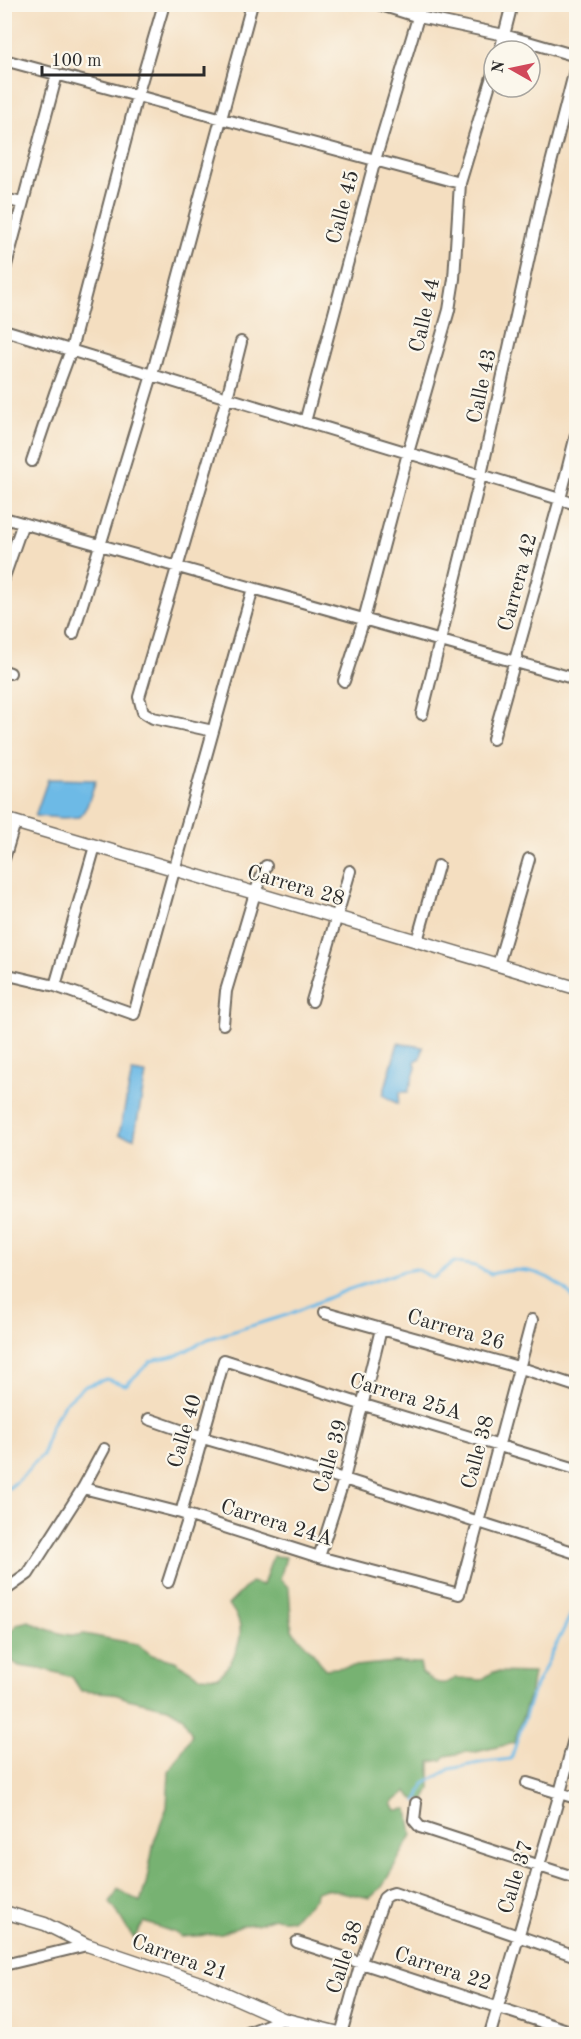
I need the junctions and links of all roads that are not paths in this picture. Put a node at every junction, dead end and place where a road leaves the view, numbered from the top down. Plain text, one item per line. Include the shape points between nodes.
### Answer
1 (164, 4) edge
2 (252, 4) edge
3 (378, 4) edge
4 (422, 4) edge
5 (512, 4) edge
6 (418, 17) junction
7 (504, 35) junction
8 (503, 39) edge
9 (576, 56) edge
10 (4, 60) edge
11 (576, 66) edge
12 (57, 74) junction
13 (137, 96) junction
14 (485, 99) edge
15 (221, 118) junction
16 (375, 160) junction
17 (460, 183) junction
18 (4, 199) edge
19 (22, 204) junction
20 (4, 273) edge
21 (4, 330) edge
22 (241, 342) dead end
23 (71, 350) junction
24 (152, 375) junction
25 (227, 398) junction
26 (305, 422) junction
27 (576, 435) edge
28 (408, 453) junction
29 (32, 461) dead end
30 (481, 475) junction
31 (560, 499) junction
32 (576, 504) edge
33 (4, 518) edge
34 (23, 523) junction
35 (99, 545) junction
36 (176, 567) junction
37 (4, 577) edge
38 (253, 588) junction
39 (364, 619) junction
40 (73, 634) dead end
41 (441, 641) junction
42 (515, 662) junction
43 (576, 679) edge
44 (344, 681) dead end
45 (422, 714) dead end
46 (213, 731) junction
47 (493, 739) dead end
48 (10, 820) edge
49 (95, 846) junction
50 (4, 859) edge
51 (529, 859) dead end
52 (266, 866) dead end
53 (438, 866) dead end
54 (175, 869) junction
55 (350, 871) dead end
56 (255, 893) junction
57 (336, 917) junction
58 (417, 941) junction
59 (498, 965) junction
60 (4, 974) edge
61 (55, 986) junction
62 (576, 988) edge
63 (312, 1001) dead end
64 (223, 1024) dead end
65 (324, 1313) dead end
66 (532, 1320) dead end
67 (381, 1329) junction
68 (224, 1360) joint
69 (518, 1367) junction
70 (576, 1386) edge
71 (364, 1405) junction
72 (149, 1419) dead end
73 (203, 1438) junction
74 (499, 1444) junction
75 (104, 1449) dead end
76 (576, 1469) edge
77 (344, 1479) junction
78 (83, 1488) junction
79 (184, 1514) junction
80 (478, 1522) junction
81 (576, 1553) edge
82 (320, 1557) junction
83 (168, 1582) dead end
84 (4, 1591) edge
85 (459, 1594) joint
86 (576, 1731) edge
87 (527, 1783) dead end
88 (560, 1793) junction
89 (576, 1798) edge
90 (416, 1803) dead end
91 (539, 1866) junction
92 (576, 1878) edge
93 (4, 1912) edge
94 (518, 1936) junction
95 (297, 1942) dead end
96 (87, 1945) junction
97 (576, 1956) edge
98 (361, 1962) junction
99 (4, 1965) edge
100 (499, 2007) junction
101 (288, 2020) junction
102 (576, 2033) edge
103 (245, 2034) edge
104 (290, 2034) edge
105 (342, 2034) edge
106 (490, 2034) edge

1 - 13 street
2 - 15 street
3 - 6 street
4 - 6 street, Calle 45
5 - 7 street
6 - 7 street
6 - 16 street, Calle 45
7 - 8 street
7 - 9 street
10 - 12 street
11 - 30 street, Calle 43 via 542,198
12 - 13 street
12 - 19 street
13 - 15 street
13 - 23 street
14 - 17 street, Calle 44
15 - 16 street
15 - 24 street
16 - 17 street
16 - 26 street, Calle 45
17 - 28 street, Calle 44 via 454,279
18 - 19 street
19 - 20 street
21 - 23 street
22 - 25 street
23 - 24 street
23 - 29 street
24 - 25 street
24 - 35 street
25 - 26 street
25 - 36 street
26 - 28 street
27 - 31 street, Carrera 42
28 - 30 street
28 - 39 street, Calle 44
30 - 31 street
30 - 41 street, Calle 43
31 - 32 street
31 - 42 street, Carrera 42
33 - 34 street
34 - 35 street
34 - 37 street
35 - 36 street
35 - 40 street
36 - 38 street
36 - 46 street via 139,698 144,712 153,718
38 - 39 street
38 - 46 street
39 - 41 street
39 - 44 street, Calle 44
41 - 42 street
41 - 45 street, Calle 43
42 - 43 street
42 - 47 street, Carrera 42
46 - 54 street
48 - 49 street, Carrera 28
48 - 50 street
49 - 54 street, Carrera 28
49 - 61 street
51 - 59 street
52 - 56 street
53 - 58 street
54 - 56 street, Carrera 28
54 - 61 street via 135,1014
55 - 57 street
56 - 57 street, Carrera 28
56 - 64 street via 226,991
57 - 58 street, Carrera 28
57 - 63 street
58 - 59 street, Carrera 28
59 - 62 street, Carrera 28
60 - 61 street
65 - 67 street, Carrera 26
66 - 69 street, Calle 38
67 - 69 street, Carrera 26
67 - 71 street, Calle 39
68 - 71 street, Carrera 25A
68 - 73 street, Calle 40
69 - 70 street, Carrera 26
69 - 74 street, Calle 38
71 - 74 street, Carrera 25A
71 - 77 street, Calle 39
72 - 73 street
73 - 77 street
73 - 79 street, Calle 40
74 - 76 street, Carrera 25A
74 - 80 street, Calle 38
75 - 78 street
77 - 80 street
77 - 82 street, Calle 39
78 - 79 street, Carrera 24A
78 - 84 street via 28,1574
79 - 82 street, Carrera 24A
79 - 83 street, Calle 40 via 188,1520
80 - 81 street
80 - 85 street, Calle 38
82 - 85 street, Carrera 24A
86 - 88 street, Calle 37
87 - 88 street
88 - 89 street
88 - 91 street, Calle 37
90 - 91 street via 414,1820 420,1827
91 - 92 street
91 - 94 street, Calle 37
93 - 96 street, Carrera 21 via 45,1924
94 - 97 street
94 - 98 street, Calle 38 via 394,1893 384,1898
94 - 100 street, Calle 37
95 - 98 street, Carrera 22
96 - 99 street
96 - 101 street, Carrera 21 via 206,1985
98 - 100 street, Carrera 22
98 - 105 street, Calle 38
100 - 102 street, Carrera 22
100 - 106 street, Calle 37
101 - 103 street
101 - 104 street
101 - 105 street, Carrera 21

